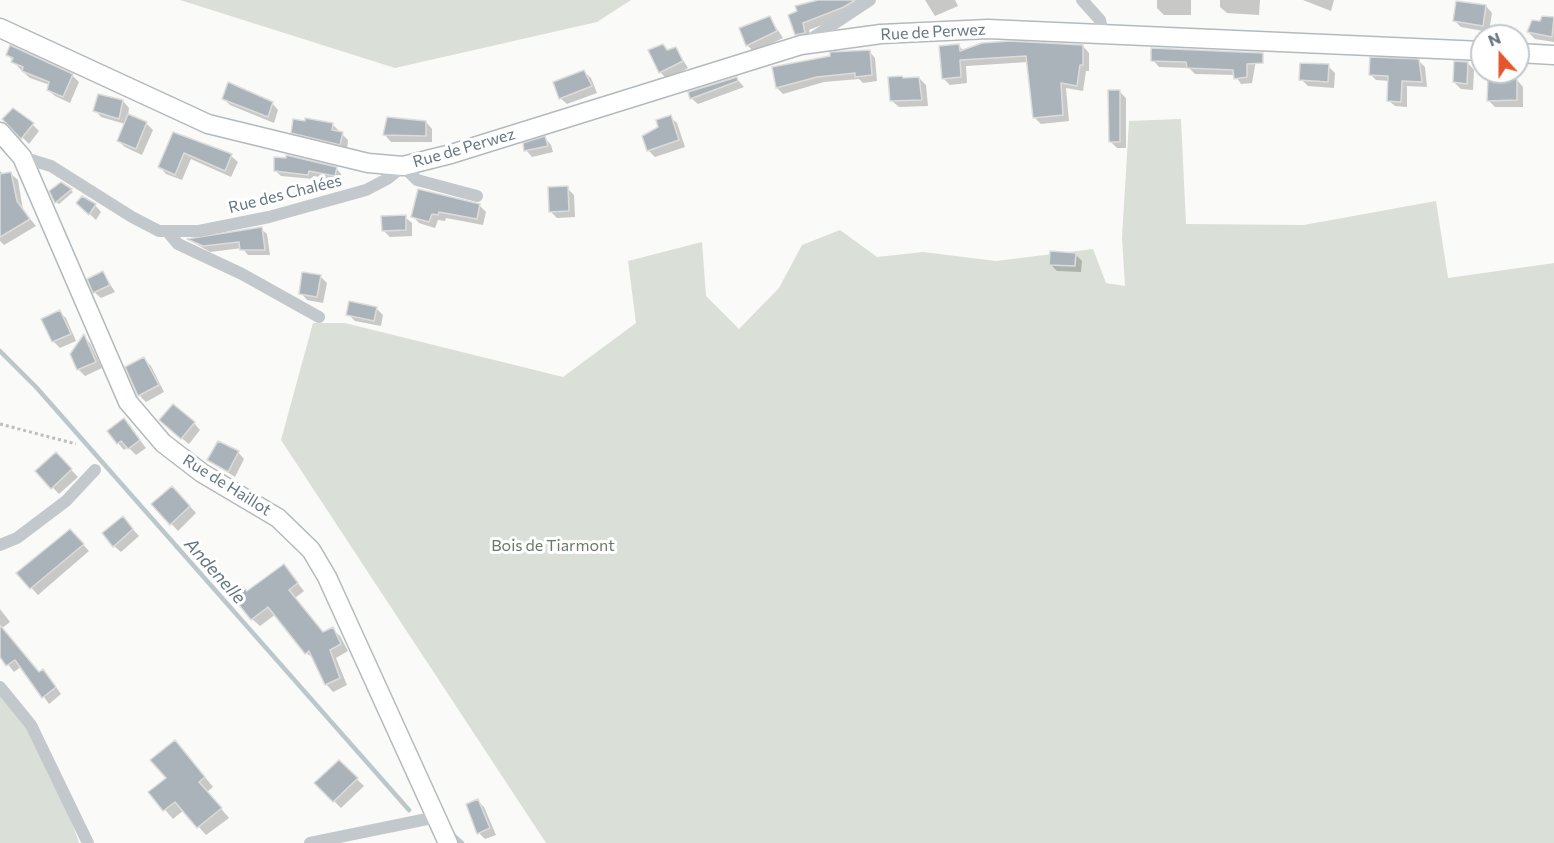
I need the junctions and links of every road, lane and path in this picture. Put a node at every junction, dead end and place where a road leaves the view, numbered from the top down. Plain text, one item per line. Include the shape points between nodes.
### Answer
1 (870, 0) edge
2 (1082, 0) edge
3 (0, 28) edge
4 (1103, 33) junction
5 (801, 45) junction
6 (1470, 50) edge
7 (1530, 54) edge
8 (1554, 55) edge
9 (0, 132) edge
10 (22, 157) junction
11 (403, 166) junction
12 (477, 196) dead end
13 (167, 231) junction
14 (319, 317) dead end
15 (0, 424) edge
16 (76, 444) dead end
17 (95, 470) dead end
18 (0, 545) edge
19 (0, 687) edge
20 (436, 817) junction
21 (88, 843) edge
22 (310, 843) edge
23 (448, 843) edge

1 - 5 street
2 - 4 street via 1100,20
3 - 11 street, Rue de Perwez via 208,124 368,163
4 - 5 street, Rue de Perwez via 988,28 881,34
4 - 6 street, Rue de Perwez
5 - 11 street, Rue de Perwez
7 - 8 street
9 - 10 street, Rue de Haillot
10 - 13 street, Rue des Chalées via 51,166 132,217
10 - 20 street, Rue de Haillot via 128,402 163,443 202,473 278,518 311,550 327,577
11 - 12 street, Rue de Perwez via 417,180
11 - 13 street, Rue des Chalées via 366,190 269,217 199,231
13 - 14 street, Rue des Chalées via 177,244 242,274
15 - 16 path
17 - 18 street via 66,501 16,538
19 - 21 street via 31,725
20 - 22 street
20 - 23 street, Rue de Haillot

